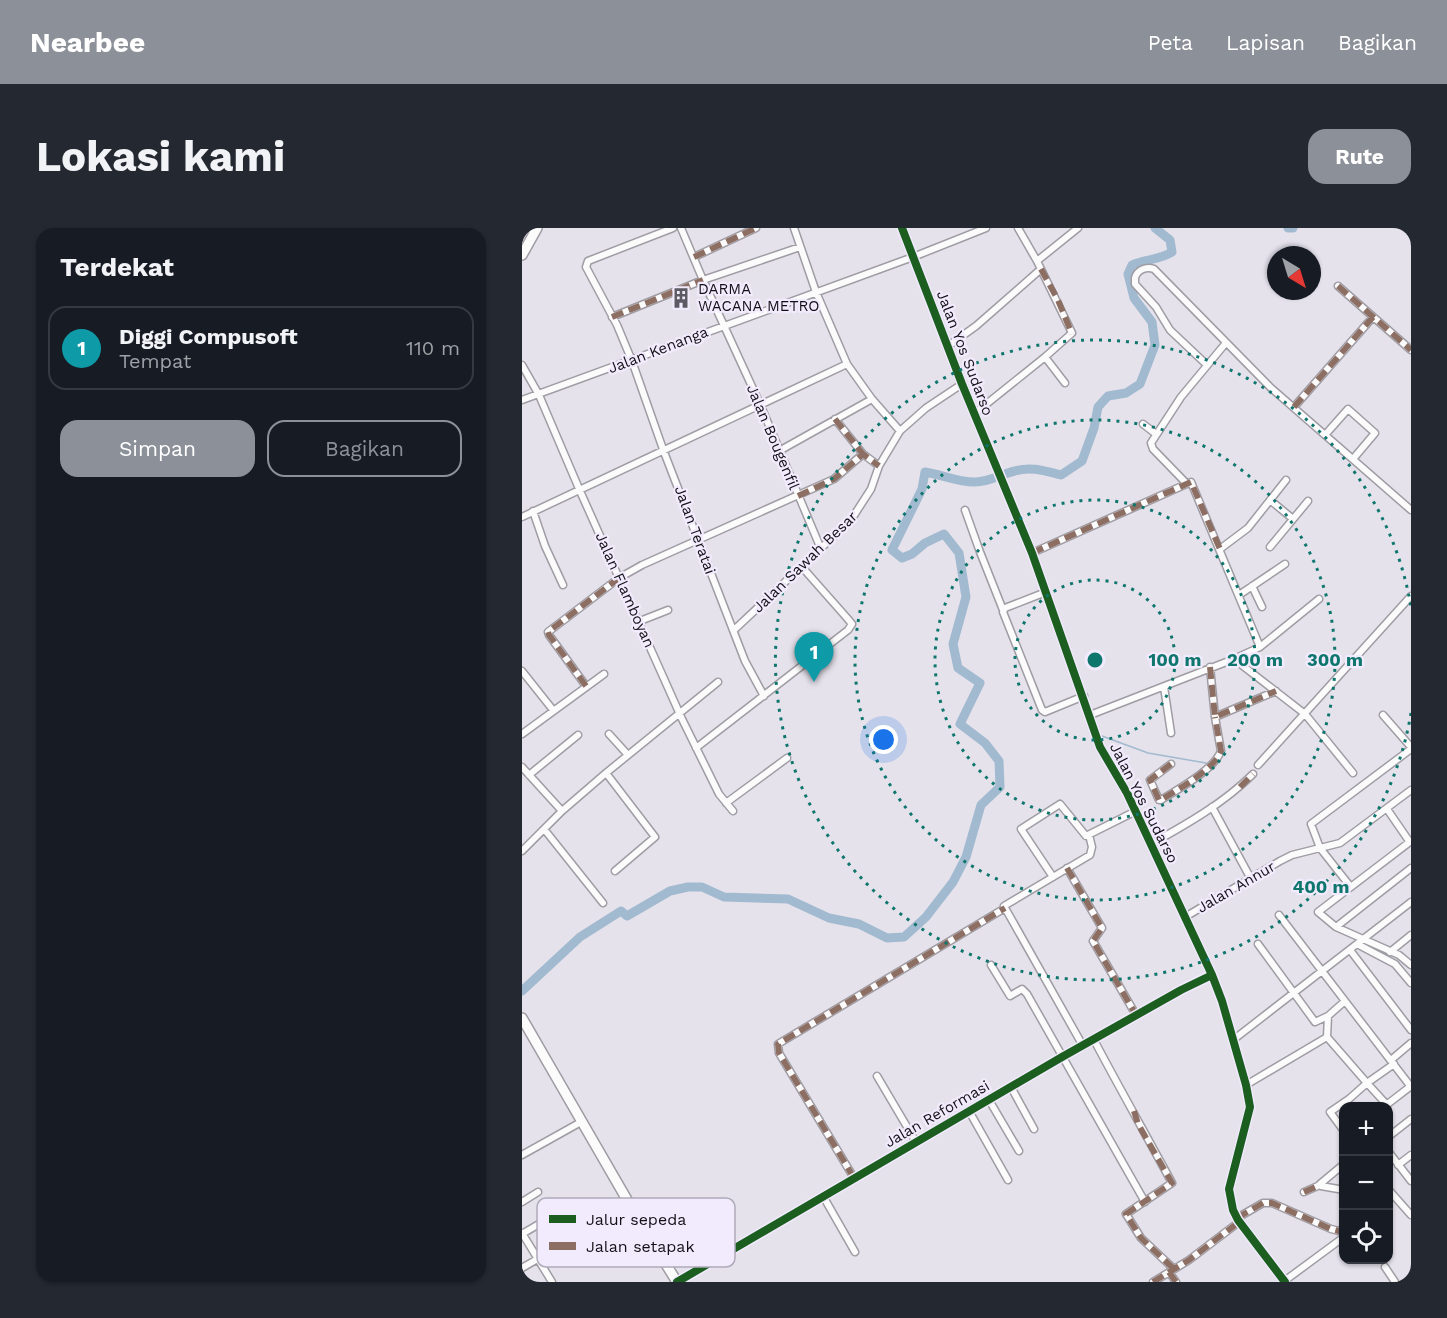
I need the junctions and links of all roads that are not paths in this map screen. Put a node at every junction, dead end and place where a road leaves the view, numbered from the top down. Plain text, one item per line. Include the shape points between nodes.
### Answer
1 (537, 228) edge
2 (673, 228) edge
3 (681, 228) edge
4 (756, 228) edge
5 (794, 228) edge
6 (902, 228) edge
7 (986, 228) edge
8 (1018, 228) edge
9 (1078, 228) edge
10 (800, 248) junction
11 (522, 255) edge
12 (694, 257) junction
13 (913, 257) junction
14 (1037, 261) junction
15 (1041, 269) junction
16 (703, 280) junction
17 (1338, 286) dead end
18 (816, 292) junction
19 (612, 317) junction
20 (1373, 317) junction
21 (725, 325) junction
22 (1226, 344) junction
23 (948, 346) junction
24 (1411, 350) edge
25 (1045, 357) junction
26 (632, 361) junction
27 (847, 364) junction
28 (522, 365) edge
29 (1207, 365) junction
30 (1065, 383) dead end
31 (962, 384) junction
32 (539, 395) junction
33 (872, 399) junction
34 (522, 400) edge
35 (760, 404) junction
36 (1294, 407) junction
37 (974, 414) junction
38 (835, 419) junction
39 (1143, 424) dead end
40 (900, 431) junction
41 (1156, 434) junction
42 (1325, 435) junction
43 (779, 451) junction
44 (664, 452) junction
45 (863, 454) junction
46 (1353, 459) junction
47 (879, 466) junction
48 (1286, 480) dead end
49 (1187, 484) junction
50 (580, 491) junction
51 (798, 496) junction
52 (1270, 500) junction
53 (1308, 501) dead end
54 (965, 510) dead end
55 (1411, 510) edge
56 (533, 511) junction
57 (522, 517) edge
58 (1293, 519) junction
59 (698, 540) junction
60 (1270, 547) dead end
61 (821, 549) junction
62 (1220, 549) junction
63 (1032, 553) junction
64 (1285, 564) dead end
65 (802, 567) junction
66 (619, 578) junction
67 (563, 585) dead end
68 (1252, 586) junction
69 (1047, 592) junction
70 (1239, 595) junction
71 (1411, 596) edge
72 (1319, 599) dead end
73 (1262, 607) dead end
74 (668, 610) dead end
75 (1003, 610) junction
76 (640, 621) junction
77 (734, 630) junction
78 (1260, 647) junction
79 (1234, 659) junction
80 (1210, 667) junction
81 (522, 671) edge
82 (604, 674) dead end
83 (718, 682) dead end
84 (586, 686) junction
85 (1164, 687) junction
86 (1276, 691) junction
87 (764, 696) junction
88 (1084, 696) junction
89 (553, 710) junction
90 (680, 712) junction
91 (1305, 714) junction
92 (1090, 715) junction
93 (1383, 715) dead end
94 (1215, 717) junction
95 (1171, 733) dead end
96 (522, 734) edge
97 (609, 734) dead end
98 (578, 735) dead end
99 (696, 748) junction
100 (1411, 748) edge
101 (628, 754) junction
102 (787, 758) dead end
103 (1171, 764) dead end
104 (1258, 765) dead end
105 (522, 766) edge
106 (1353, 772) dead end
107 (606, 773) junction
108 (1253, 774) dead end
109 (529, 775) junction
110 (1411, 790) edge
111 (726, 803) junction
112 (1212, 807) junction
113 (1387, 809) junction
114 (562, 811) junction
115 (733, 811) dead end
116 (1136, 811) junction
117 (544, 829) junction
118 (1089, 835) junction
119 (1410, 841) edge
120 (1151, 844) junction
121 (1320, 848) junction
122 (522, 850) edge
123 (1067, 868) junction
124 (1411, 868) edge
125 (615, 871) dead end
126 (1053, 877) junction
127 (1251, 879) junction
128 (1350, 886) junction
129 (1411, 902) edge
130 (603, 903) dead end
131 (1005, 908) junction
132 (1279, 915) dead end
133 (1185, 916) junction
134 (1336, 927) junction
135 (1411, 935) edge
136 (1364, 939) junction
137 (1258, 944) dead end
138 (1357, 944) junction
139 (1350, 950) junction
140 (1390, 952) junction
141 (991, 965) dead end
142 (1411, 965) edge
143 (1322, 972) junction
144 (1212, 975) junction
145 (1411, 983) edge
146 (1292, 992) junction
147 (1345, 1001) junction
148 (1136, 1016) junction
149 (1328, 1016) junction
150 (522, 1018) edge
151 (1411, 1030) edge
152 (1327, 1037) junction
153 (1094, 1040) junction
154 (1233, 1040) junction
155 (1411, 1043) edge
156 (1083, 1046) junction
157 (1062, 1057) junction
158 (1393, 1062) junction
159 (877, 1076) dead end
160 (1367, 1083) junction
161 (1246, 1085) junction
162 (1411, 1086) edge
163 (1011, 1088) junction
164 (1349, 1099) junction
165 (989, 1100) junction
166 (1345, 1102) edge
167 (1351, 1102) edge
168 (1383, 1102) edge
169 (1391, 1102) edge
170 (1339, 1106) edge
171 (969, 1111) junction
172 (1411, 1119) edge
173 (582, 1122) junction
174 (1339, 1124) edge
175 (1034, 1129) dead end
176 (1393, 1134) edge
177 (916, 1142) junction
178 (1018, 1151) dead end
179 (522, 1155) edge
180 (1411, 1155) edge
181 (1392, 1156) edge
182 (1398, 1165) junction
183 (1339, 1168) edge
184 (854, 1178) junction
185 (1008, 1180) dead end
186 (1411, 1180) edge
187 (1320, 1185) junction
188 (1339, 1189) edge
189 (538, 1191) dead end
190 (1304, 1192) dead end
191 (1393, 1194) edge
192 (822, 1196) junction
193 (627, 1198) edge
194 (1393, 1200) edge
195 (1398, 1201) junction
196 (522, 1202) edge
197 (1145, 1202) junction
198 (1411, 1215) edge
199 (1238, 1220) junction
200 (537, 1225) edge
201 (1339, 1231) edge
202 (522, 1234) edge
203 (1339, 1241) edge
204 (735, 1248) edge
205 (855, 1252) dead end
206 (537, 1256) edge
207 (537, 1259) edge
208 (543, 1267) edge
209 (668, 1267) edge
210 (702, 1267) edge
211 (1385, 1267) dead end
212 (522, 1268) edge
213 (1172, 1270) junction
214 (552, 1282) edge
215 (677, 1282) edge
216 (1153, 1282) edge
217 (1176, 1282) edge
218 (1284, 1282) edge
219 (1395, 1282) edge

1 - 11 main road
2 - 19 street, Jalan Teratai via 587,262
3 - 12 street, Jalan Bougenfil
4 - 12 street
5 - 10 street
6 - 13 street, Jalan Yos Sudarso
7 - 13 street, Jalan Kenanga
8 - 14 street
9 - 14 street
10 - 16 street
10 - 18 street
12 - 16 street, Jalan Bougenfil
13 - 18 street, Jalan Kenanga
13 - 23 street, Jalan Yos Sudarso
14 - 15 street
15 - 23 street
15 - 25 street via 1072,333
16 - 19 street
16 - 21 street, Jalan Bougenfil
17 - 20 street
18 - 21 street, Jalan Kenanga
18 - 27 street
19 - 26 street, Jalan Teratai
20 - 24 street
20 - 36 street
21 - 26 street, Jalan Kenanga
21 - 35 street, Jalan Bougenfil
22 - 29 street
22 - 29 street via 1154,270 1148,268 1136,274 1135,284 1170,330
22 - 36 street
23 - 31 street, Jalan Yos Sudarso
25 - 30 street
25 - 37 street
26 - 32 street, Jalan Kenanga
26 - 44 street, Jalan Teratai
27 - 33 street
27 - 35 street
28 - 32 street, Jalan Flamboyan
29 - 41 street
31 - 37 street, Jalan Yos Sudarso
31 - 40 street, Jalan Sawah Besar
32 - 34 street, Jalan Kenanga
32 - 50 street, Jalan Flamboyan
33 - 38 street
33 - 40 street
35 - 43 street, Jalan Bougenfil
35 - 44 street
36 - 42 street
37 - 63 street, Jalan Yos Sudarso
38 - 43 street
38 - 45 street
39 - 41 street
40 - 47 street, Jalan Sawah Besar
41 - 49 street via 1151,443 1153,449
42 - 46 street
42 - 46 street via 1348,410 1357,417 1375,433
43 - 51 street, Jalan Bougenfil
44 - 50 street
44 - 59 street, Jalan Teratai
45 - 47 street
45 - 51 street via 834,479
46 - 55 street
47 - 61 street, Jalan Sawah Besar via 872,489 859,510
48 - 52 street
49 - 62 street via 1192,483
49 - 63 street
50 - 56 street
50 - 66 street, Jalan Flamboyan
51 - 59 street
51 - 61 street, Jalan Bougenfil
52 - 58 street
52 - 62 street via 1248,528
53 - 58 street
54 - 75 street
56 - 57 street
56 - 67 street
58 - 60 street
59 - 66 street
59 - 77 street, Jalan Teratai
61 - 65 street, Jalan Sawah Besar
62 - 70 street
63 - 69 street, Jalan Yos Sudarso
64 - 68 street
65 - 77 street, Jalan Sawah Besar
65 - 87 street via 852,624
66 - 76 street, Jalan Flamboyan
66 - 84 street via 548,632
68 - 70 street
68 - 73 street
69 - 75 street
69 - 88 street, Jalan Yos Sudarso
70 - 78 street
71 - 91 street
72 - 78 street
74 - 76 street
75 - 88 street via 1042,710
76 - 90 street, Jalan Flamboyan
77 - 87 street, Jalan Teratai
78 - 79 street
79 - 80 street
79 - 86 street
80 - 85 street
80 - 94 street
81 - 89 street
82 - 84 street
83 - 90 street
84 - 89 street
85 - 92 street
85 - 95 street
86 - 91 street
86 - 94 street
87 - 99 street
88 - 92 street, Jalan Yos Sudarso
89 - 96 street
90 - 99 street, Jalan Flamboyan
90 - 101 street
91 - 104 street
91 - 106 street
92 - 116 street, Jalan Yos Sudarso via 1100,747
93 - 100 street
94 - 103 street via 1219,756 1204,771 1159,800 1149,780
97 - 101 street
98 - 109 street
99 - 111 street, Jalan Flamboyan
100 - 121 street via 1312,823
101 - 107 street
102 - 111 street
105 - 109 street
107 - 114 street
107 - 125 street via 655,837
108 - 112 street
109 - 114 street
110 - 113 street, Jalan Annur
111 - 115 street, Jalan Flamboyan
112 - 120 street
112 - 127 street
113 - 119 street
113 - 121 street, Jalan Annur via 1343,841
114 - 117 street
116 - 118 street
116 - 120 street, Jalan Yos Sudarso
117 - 122 street
117 - 130 street
118 - 123 street via 1090,855
118 - 126 street via 1084,834 1062,804 1021,829
119 - 128 street
120 - 133 street, Jalan Yos Sudarso
121 - 127 street, Jalan Annur via 1286,858
121 - 128 street
123 - 126 street
123 - 148 street via 1102,928 1093,941
124 - 134 street
126 - 131 street via 1005,903
127 - 133 street, Jalan Annur
128 - 134 street via 1318,912
129 - 136 street
131 - 156 street
131 - 184 street via 777,1044
132 - 143 street
133 - 144 street, Jalan Yos Sudarso
134 - 136 street
135 - 140 street
136 - 138 street
136 - 140 street
137 - 146 street
138 - 139 street
138 - 145 street via 1395,964
139 - 143 street
139 - 151 street
140 - 142 street
141 - 157 street via 1010,996 1024,990
143 - 146 street
143 - 147 street
144 - 148 street, Jalan Reformasi
144 - 154 street, Jalan Yos Sudarso
146 - 149 street via 1315,1022
146 - 154 street
147 - 149 street
147 - 158 street
148 - 153 street, Jalan Reformasi
149 - 152 street
150 - 173 main road
152 - 160 street
152 - 161 street
153 - 156 street, Jalan Reformasi
153 - 197 street via 1172,1183
154 - 161 street, Jalan Yos Sudarso
155 - 158 street
156 - 157 street, Jalan Reformasi
157 - 163 street, Jalan Reformasi
157 - 197 street
158 - 160 street
158 - 162 street
159 - 177 street
160 - 164 street
160 - 168 street
161 - 199 street, Jalan Yos Sudarso via 1249,1119 1229,1195
162 - 169 street
163 - 165 street, Jalan Reformasi
163 - 175 street
164 - 166 street
164 - 167 street
165 - 171 street, Jalan Reformasi
165 - 178 street
170 - 174 street via 1330,1112
171 - 177 street, Jalan Reformasi
171 - 185 street
172 - 176 street
173 - 179 street
173 - 193 main road
177 - 184 street, Jalan Reformasi
180 - 182 street
181 - 182 street
182 - 186 street
183 - 187 street
184 - 192 street, Jalan Reformasi
187 - 188 street
187 - 190 street
189 - 196 street
191 - 195 street
192 - 204 street, Jalan Reformasi
192 - 205 street
194 - 195 street
195 - 198 street
197 - 213 street via 1126,1214 1141,1238
199 - 201 street via 1263,1203 1272,1203
199 - 213 street
199 - 218 street, Jalan Yos Sudarso
200 - 202 street
202 - 206 street
203 - 218 street
207 - 212 street
208 - 214 street
209 - 215 main road
210 - 215 street, Jalan Reformasi
211 - 219 street
213 - 216 street
213 - 217 street

